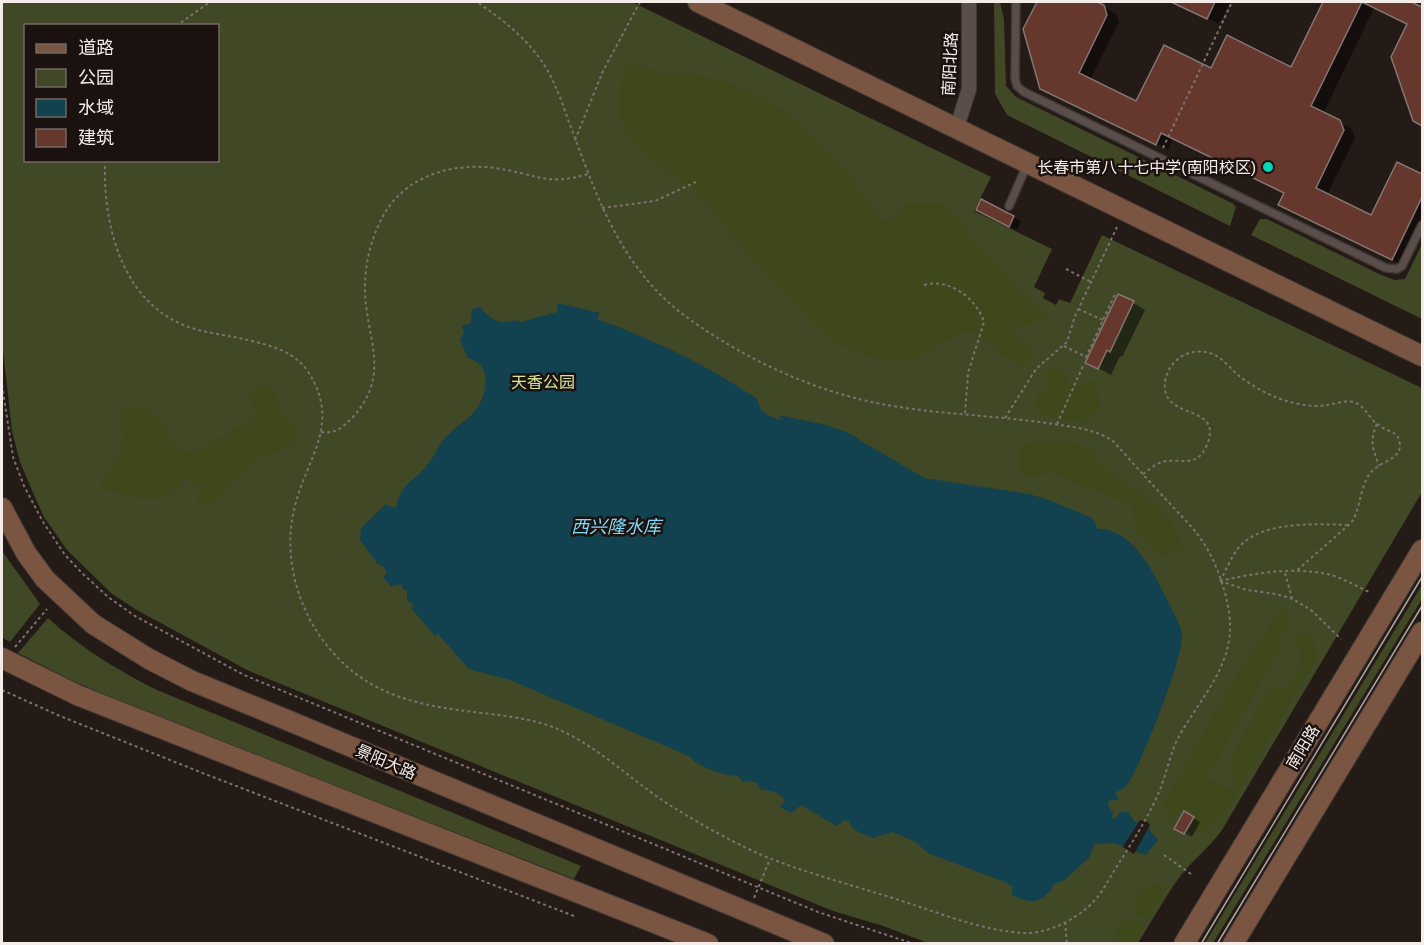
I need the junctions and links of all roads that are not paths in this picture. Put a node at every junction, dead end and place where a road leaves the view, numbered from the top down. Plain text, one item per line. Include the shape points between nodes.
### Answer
1 (698, 2) edge
2 (969, 2) edge
3 (1016, 2) edge
4 (957, 127) junction
5 (1028, 163) junction
6 (1009, 206) dead end
7 (1422, 225) edge
8 (1422, 356) edge
9 (2, 508) edge
10 (1422, 550) edge
11 (1422, 632) edge
12 (8, 652) edge
13 (708, 944) edge
14 (824, 944) edge
15 (1184, 944) edge
16 (1233, 944) edge

1 - 4 main road
2 - 4 street, 南阳北路 via 969,89
3 - 7 lane via 1015,79 1019,89 1386,268 1402,266
4 - 5 main road
5 - 6 lane
5 - 8 main road
9 - 14 main road, 景阳大路 via 45,579 93,624 149,659 192,681
10 - 15 main road, 南阳路
11 - 16 main road
12 - 13 main road via 77,695

